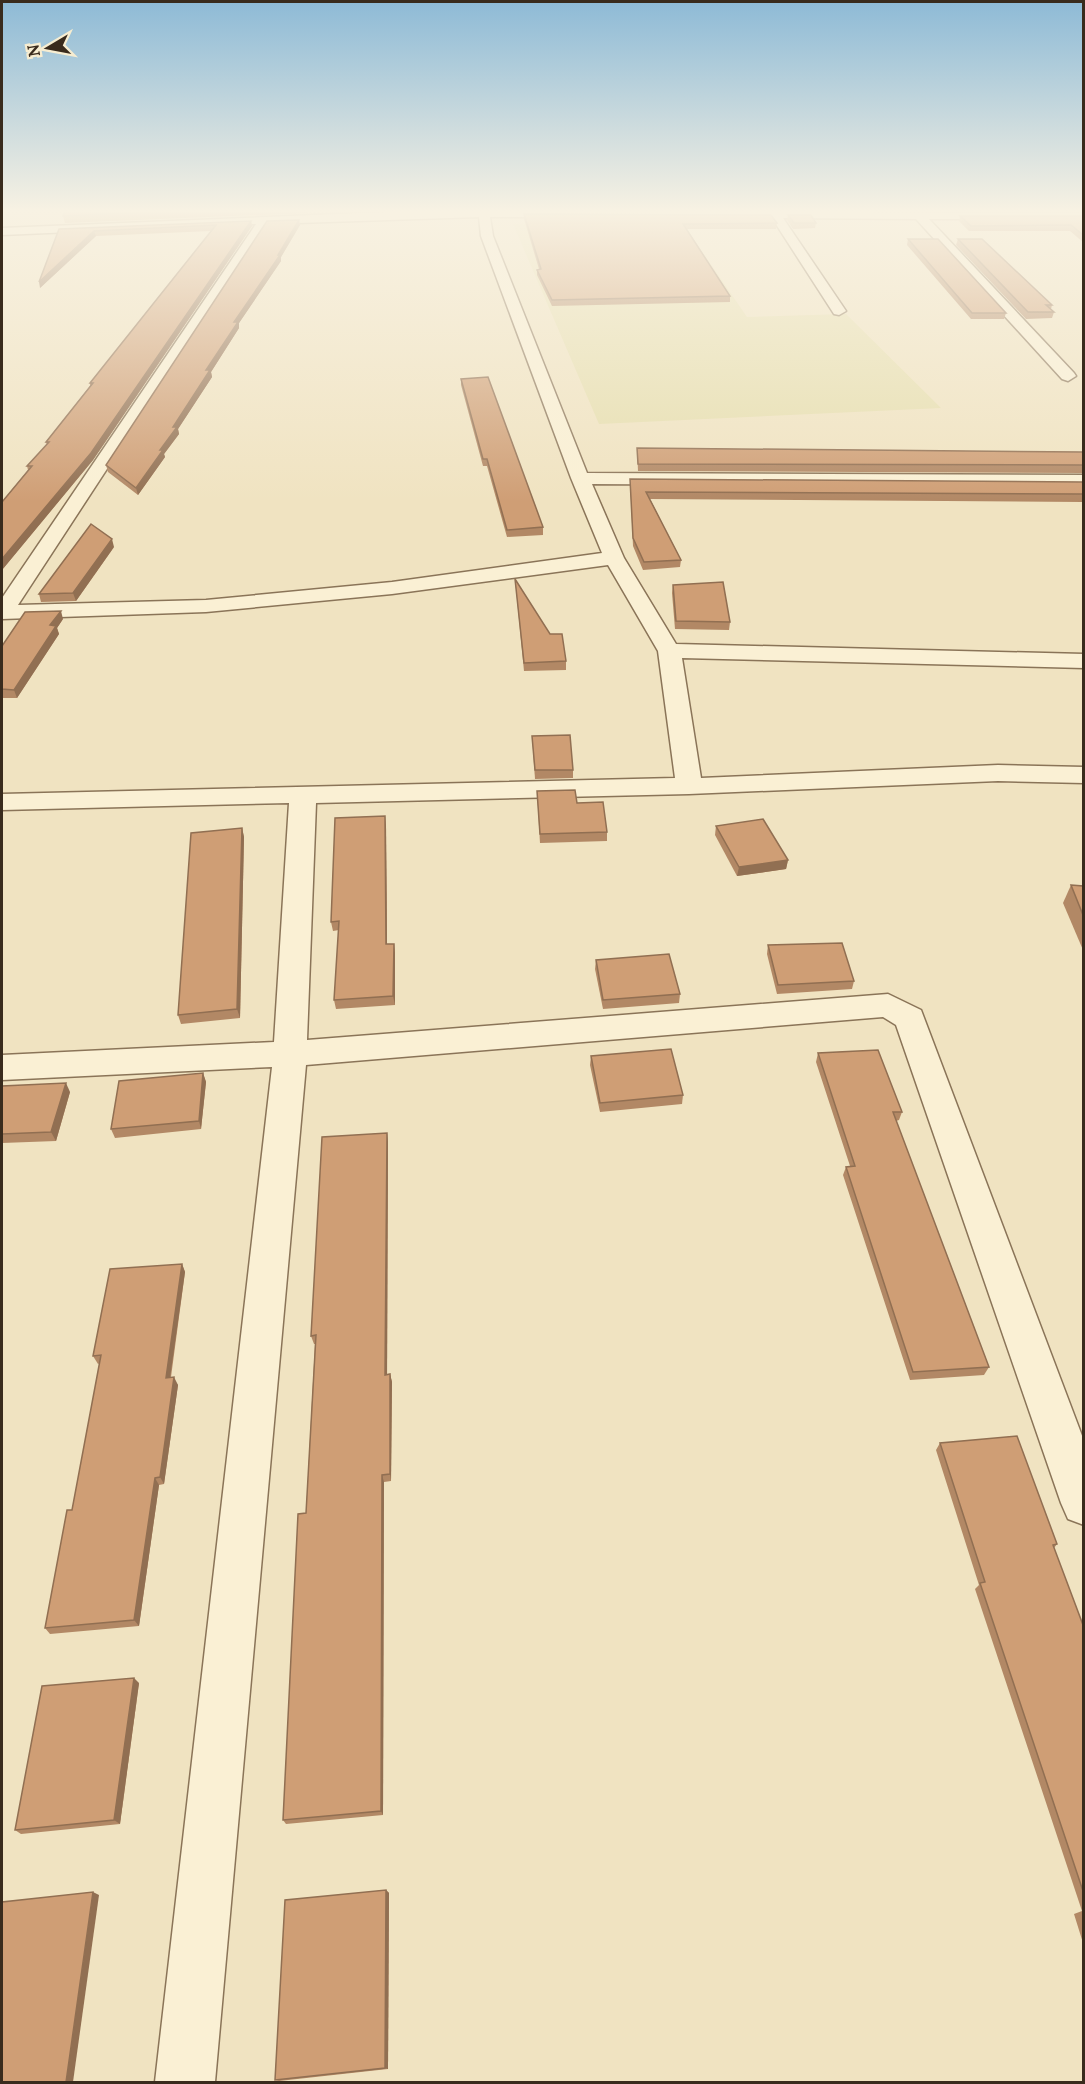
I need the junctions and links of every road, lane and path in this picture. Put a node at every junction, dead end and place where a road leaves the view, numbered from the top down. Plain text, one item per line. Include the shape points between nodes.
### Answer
1 (207, 307) edge
2 (514, 307) edge
3 (837, 307) edge
4 (1004, 307) edge
5 (839, 311) dead end
6 (1068, 376) dead end
7 (580, 478) junction
8 (1083, 481) edge
9 (614, 558) junction
10 (2, 612) edge
11 (669, 651) junction
12 (1083, 661) edge
13 (1083, 775) edge
14 (689, 786) junction
15 (303, 795) junction
16 (2, 802) edge
17 (290, 1054) junction
18 (2, 1066) edge
19 (1083, 1503) edge
20 (185, 2082) edge

1 - 10 street
2 - 7 street
3 - 5 street
4 - 6 street
7 - 8 street
7 - 9 street
9 - 10 street via 392,588 206,606
9 - 11 street
11 - 12 street
11 - 14 street
13 - 14 street via 998,773
14 - 15 street
15 - 16 street
15 - 17 street
17 - 18 street
17 - 19 street via 888,1005 910,1018
17 - 20 street

